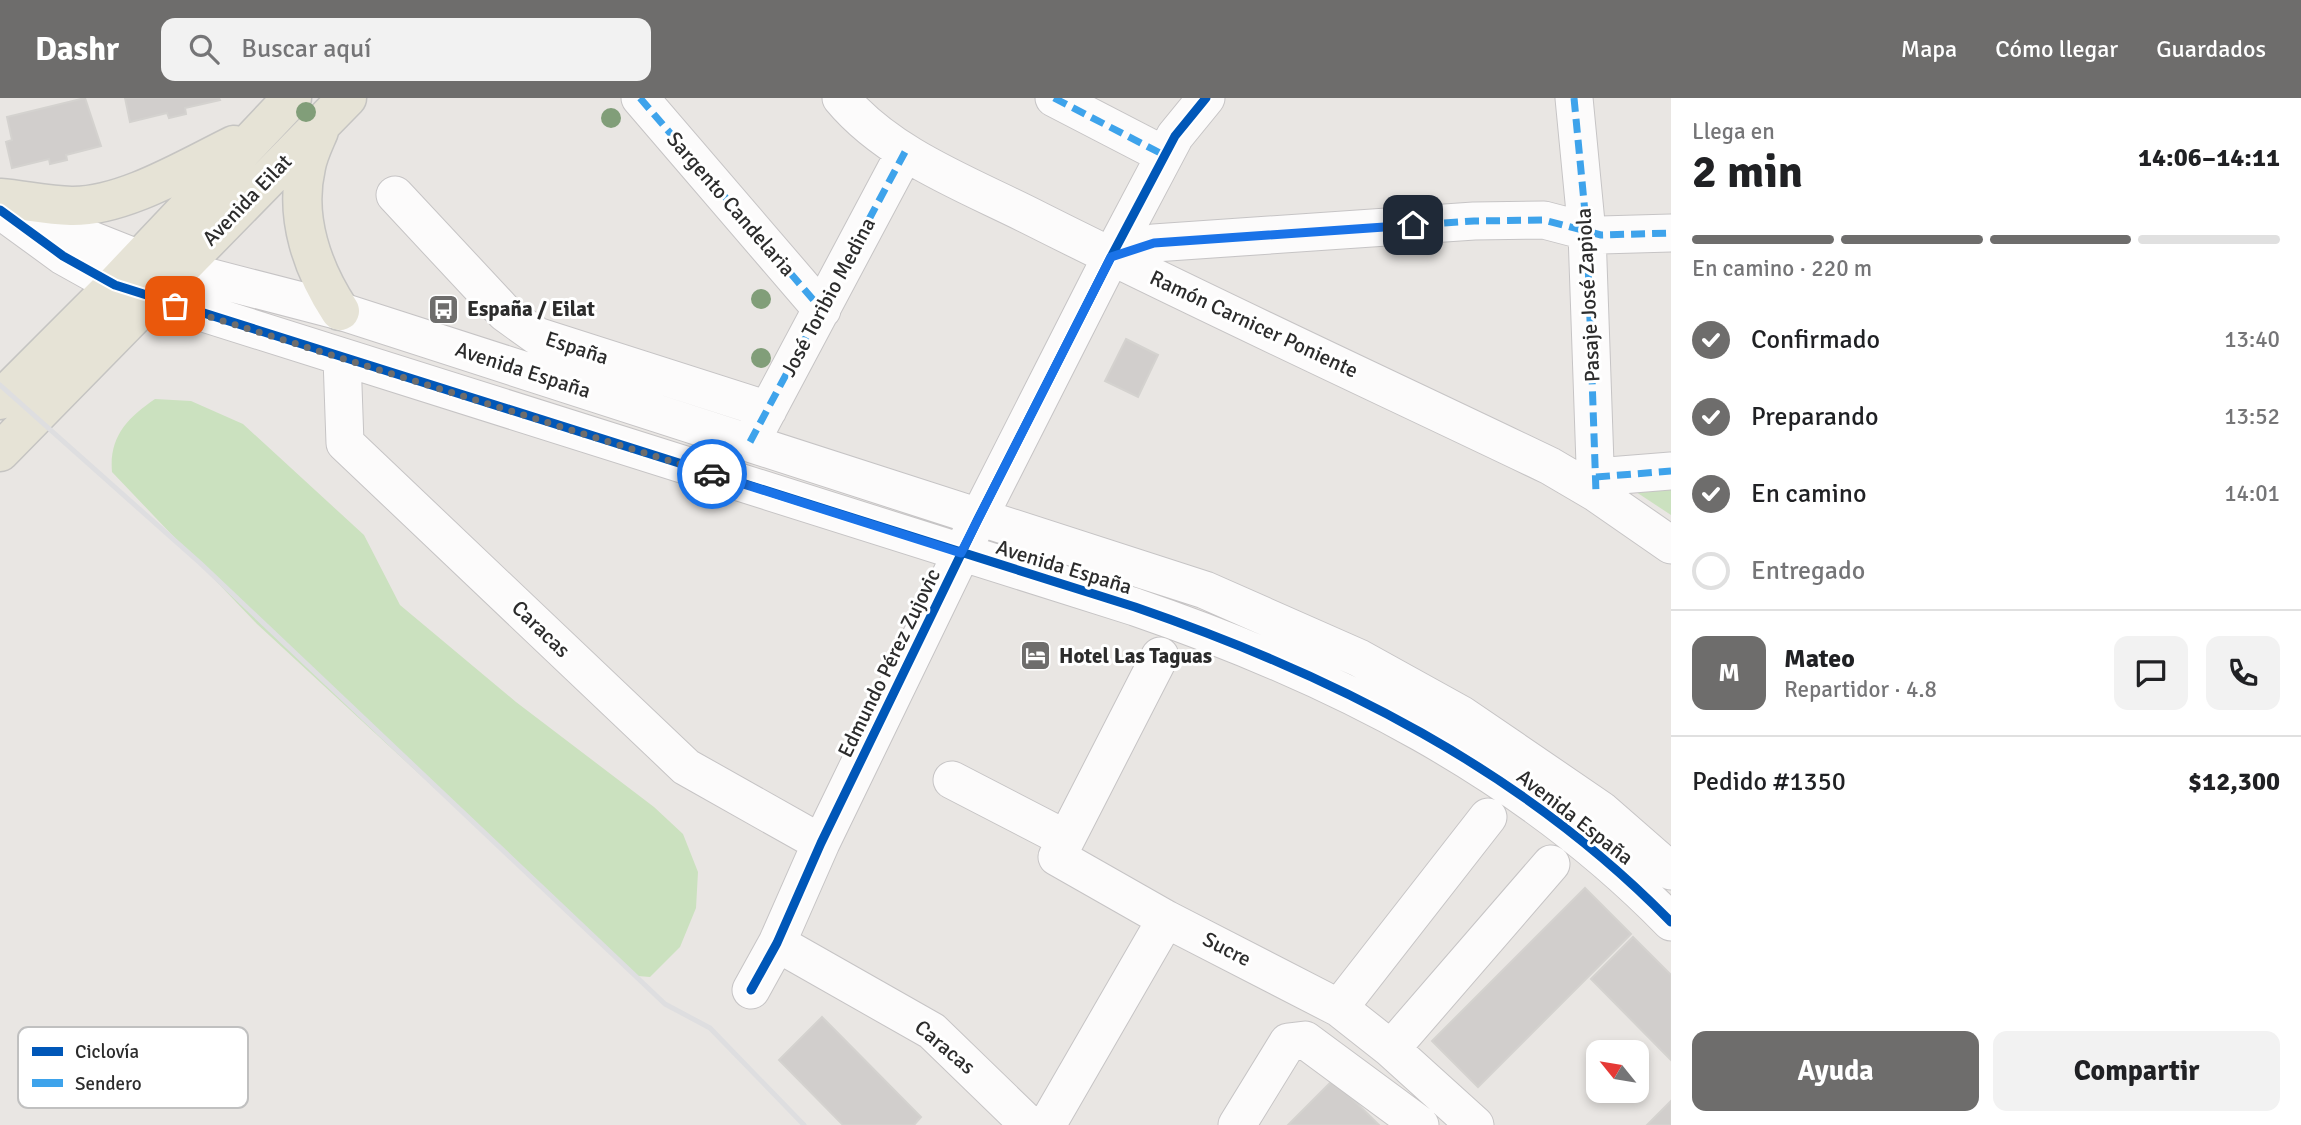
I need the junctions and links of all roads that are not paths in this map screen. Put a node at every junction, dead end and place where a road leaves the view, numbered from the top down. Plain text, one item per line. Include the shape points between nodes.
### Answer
1 (292, 98) edge
2 (639, 98) edge
3 (841, 98) edge
4 (1054, 98) edge
5 (1206, 98) edge
6 (1574, 98) edge
7 (334, 111) edge
8 (254, 135) junction
9 (905, 152) junction
10 (1164, 155) junction
11 (395, 195) dead end
12 (0, 198) edge
13 (0, 203) edge
14 (0, 210) edge
15 (1587, 233) junction
16 (1671, 233) edge
17 (1111, 257) junction
18 (181, 268) junction
19 (127, 272) junction
20 (151, 298) junction
21 (822, 310) junction
22 (340, 311) junction
23 (342, 358) junction
24 (0, 400) edge
25 (768, 410) junction
26 (750, 442) junction
27 (0, 452) edge
28 (1671, 471) edge
29 (1596, 485) junction
30 (978, 519) junction
31 (1671, 545) edge
32 (961, 553) junction
33 (1160, 656) dead end
34 (952, 780) dead end
35 (1488, 817) dead end
36 (1066, 839) junction
37 (821, 843) junction
38 (1551, 864) dead end
39 (1671, 871) edge
40 (1666, 905) edge
41 (1166, 919) junction
42 (777, 943) junction
43 (751, 990) dead end
44 (1339, 1008) junction
45 (1391, 1049) junction
46 (1030, 1125) edge
47 (1047, 1125) edge
48 (1237, 1125) edge
49 (1420, 1125) edge
50 (1475, 1125) edge

1 - 8 main road, Avenida Eilat
2 - 21 street, Sargento Candelaria
3 - 9 street, Ramón Carnicer Poniente via 855,115
4 - 10 street
5 - 10 street, Edmundo Pérez Zujovic
6 - 15 street, Pasaje José Zapiola
7 - 18 main road, Avenida Eilat
7 - 22 main road via 305,168 305,230 313,262
8 - 12 main road via 171,176 103,202 72,206
8 - 19 main road, Avenida Eilat
9 - 17 street, Ramón Carnicer Poniente
9 - 21 street, José Toribio Medina
10 - 17 street, Edmundo Pérez Zujovic
11 - 25 street, España via 505,313 537,336
13 - 19 street, Avenida España
14 - 19 street, Avenida España via 63,256
15 - 16 street
15 - 17 street via 1544,220 1474,221 1154,243
15 - 29 street, Pasaje José Zapiola
17 - 29 street, Ramón Carnicer Poniente
17 - 30 street, Edmundo Pérez Zujovic
18 - 19 street, Avenida España
18 - 20 main road, Avenida Eilat
18 - 22 street, Avenida España
19 - 20 street, Avenida España
19 - 24 main road, Avenida Eilat
20 - 23 street, Avenida España
20 - 27 main road, Avenida Eilat
21 - 25 street, José Toribio Medina
22 - 26 street, Avenida España
23 - 32 street, Avenida España
23 - 37 street, Caracas via 345,443 686,767
25 - 26 street, José Toribio Medina
26 - 30 street, Avenida España
28 - 29 street
29 - 31 street, Ramón Carnicer Poniente
30 - 32 street, Edmundo Pérez Zujovic
30 - 39 street, Avenida España via 1205,590 1371,664 1531,759 1601,810
32 - 37 street, Edmundo Pérez Zujovic
32 - 40 street, Avenida España via 1223,638 1345,691 1502,783
33 - 36 street
34 - 36 street
35 - 44 street
36 - 41 street, Sucre via 1057,857
37 - 42 street, Edmundo Pérez Zujovic
38 - 45 street
41 - 44 street, Sucre
41 - 47 street
42 - 43 street, Edmundo Pérez Zujovic
42 - 46 street, Caracas via 932,1031
44 - 45 street, Sucre
45 - 50 street, Sucre
48 - 49 street via 1288,1042 1305,1040

